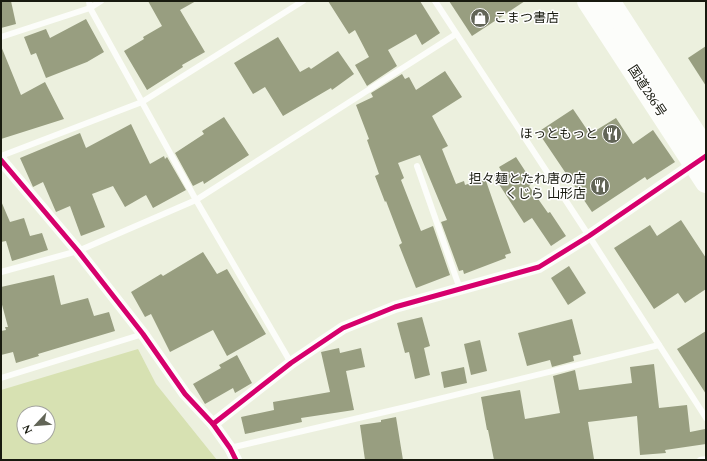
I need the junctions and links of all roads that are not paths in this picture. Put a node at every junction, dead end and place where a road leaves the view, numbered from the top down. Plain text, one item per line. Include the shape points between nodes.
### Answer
1 (88, 1) edge
2 (101, 1) edge
3 (303, 1) edge
4 (435, 1) edge
5 (588, 1) edge
6 (609, 1) edge
7 (90, 8) junction
8 (456, 34) junction
9 (1, 37) edge
10 (142, 102) junction
11 (1, 156) edge
12 (702, 157) edge
13 (1, 160) edge
14 (417, 166) dead end
15 (706, 182) edge
16 (196, 200) junction
17 (589, 236) junction
18 (78, 251) junction
19 (1, 272) edge
20 (460, 289) junction
21 (144, 334) junction
22 (659, 345) junction
23 (291, 363) junction
24 (1, 378) edge
25 (706, 418) edge
26 (213, 424) junction
27 (230, 448) junction
28 (706, 459) edge
29 (236, 460) edge
30 (700, 460) edge

1 - 7 lane
2 - 7 lane
3 - 10 lane
4 - 8 lane
5 - 12 highway, 国道286号
6 - 12 highway, 国道286号
7 - 9 lane
7 - 10 lane
8 - 16 lane
8 - 17 lane
10 - 11 lane
10 - 16 lane
12 - 15 highway, 国道286号
12 - 17 street
13 - 18 street
14 - 20 lane
16 - 18 lane
16 - 23 lane
17 - 20 street via 539,267
17 - 22 lane
18 - 19 lane
18 - 21 street
20 - 23 street via 395,307 343,328
21 - 24 lane
21 - 26 street via 185,394
22 - 25 lane
22 - 27 lane
23 - 26 street
26 - 27 street
27 - 29 street
28 - 30 lane

